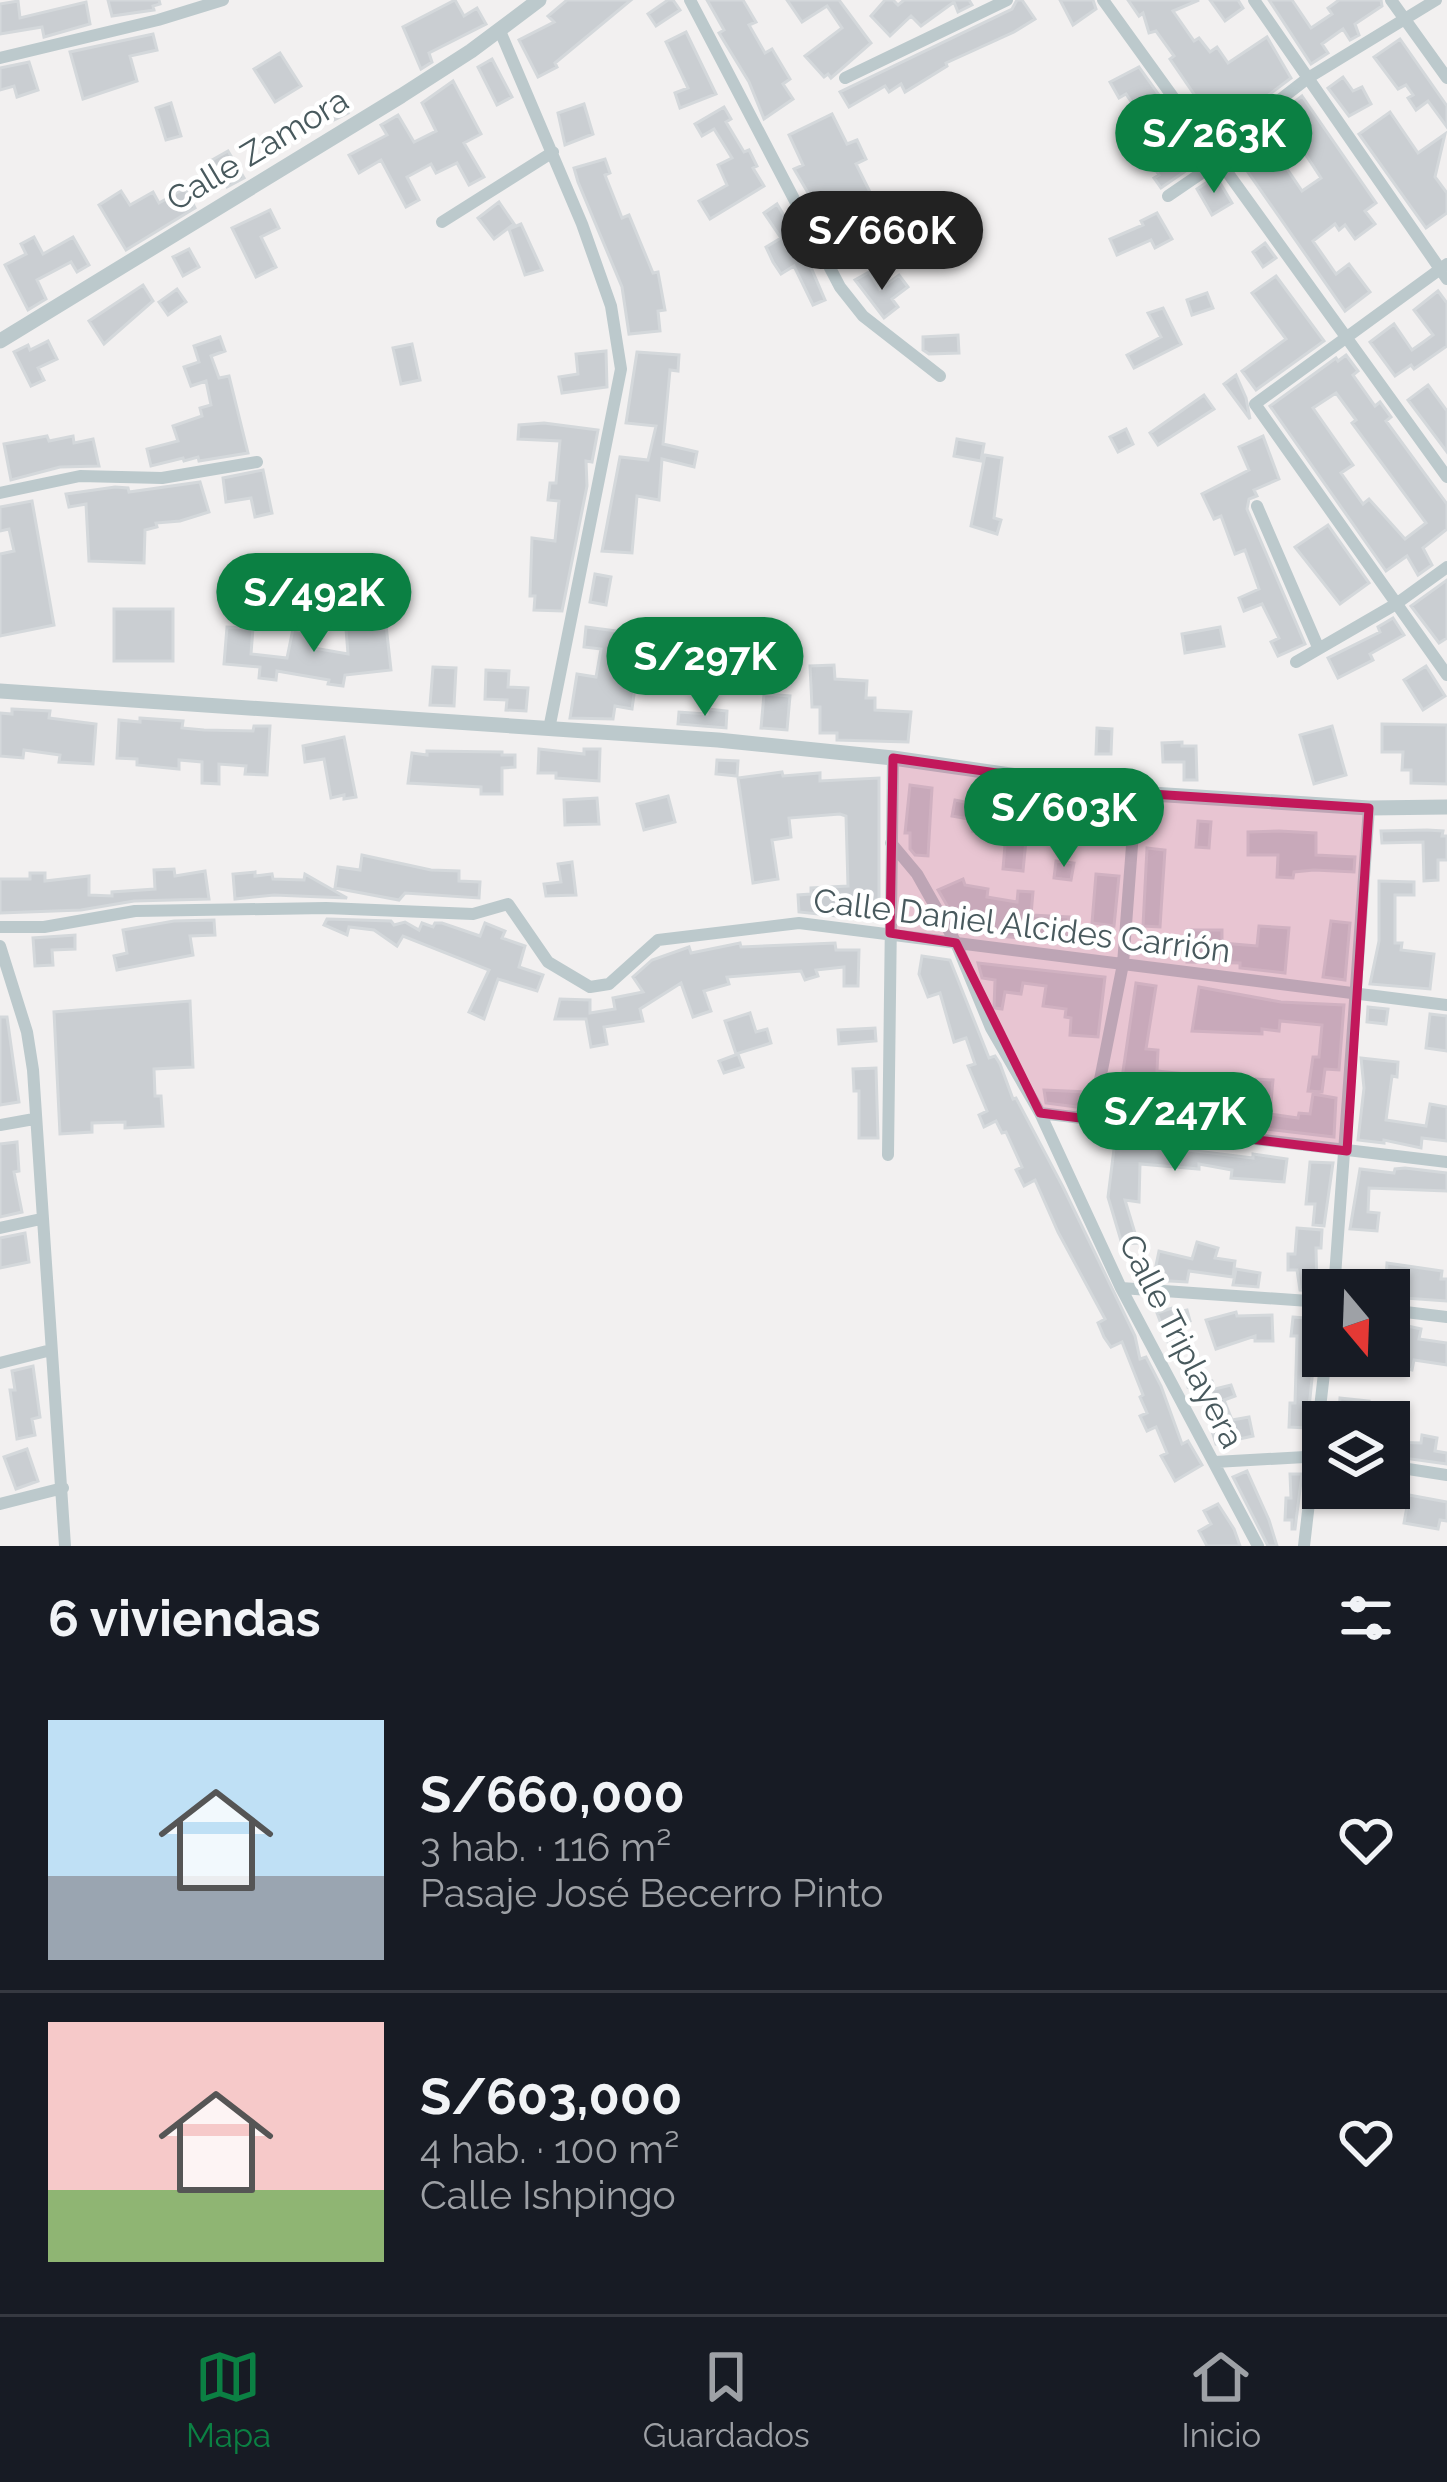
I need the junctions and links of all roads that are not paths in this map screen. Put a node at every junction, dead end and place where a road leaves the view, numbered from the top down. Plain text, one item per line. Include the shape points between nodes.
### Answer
1 (224, 0) edge
2 (539, 0) edge
3 (690, 0) edge
4 (1007, 0) edge
5 (1103, 0) edge
6 (1254, 0) edge
7 (1391, 0) edge
8 (1436, 0) edge
9 (1404, 20) junction
10 (500, 31) junction
11 (0, 58) edge
12 (845, 78) dead end
13 (1308, 78) junction
14 (1447, 78) edge
15 (1215, 150) junction
16 (553, 152) junction
17 (1168, 196) dead end
18 (442, 222) dead end
19 (1444, 270) edge
20 (1346, 337) junction
21 (0, 341) edge
22 (940, 376) dead end
23 (257, 462) dead end
24 (1447, 477) edge
25 (0, 493) edge
26 (1257, 506) dead end
27 (1447, 567) edge
28 (1396, 604) junction
29 (1318, 647) junction
30 (1296, 662) dead end
31 (1447, 675) edge
32 (0, 691) edge
33 (549, 729) junction
34 (893, 758) junction
35 (1136, 793) junction
36 (1447, 807) edge
37 (1370, 808) junction
38 (890, 843) junction
39 (0, 927) edge
40 (890, 933) junction
41 (956, 943) junction
42 (0, 946) edge
43 (1123, 964) junction
44 (1357, 995) junction
45 (1447, 1005) edge
46 (1040, 1113) junction
47 (34, 1119) junction
48 (1092, 1120) junction
49 (0, 1125) edge
50 (1347, 1151) junction
51 (888, 1155) dead end
52 (1447, 1162) edge
53 (41, 1219) junction
54 (0, 1228) edge
55 (1336, 1269) edge
56 (1121, 1288) junction
57 (1302, 1301) edge
58 (1410, 1313) edge
59 (1447, 1317) edge
60 (51, 1351) junction
61 (0, 1363) edge
62 (1302, 1456) edge
63 (1214, 1462) junction
64 (1410, 1469) edge
65 (1447, 1474) edge
66 (63, 1488) junction
67 (0, 1504) edge
68 (1310, 1509) edge
69 (65, 1546) edge
70 (1258, 1546) edge
71 (1304, 1546) edge

1 - 11 street
2 - 10 street, Calle Zamora
3 - 22 street via 840,287 863,316
4 - 12 street
5 - 15 street
6 - 13 street
7 - 9 street
8 - 9 street
9 - 13 street
9 - 14 street
10 - 16 street
10 - 21 street, Calle Zamora
13 - 15 street
13 - 19 street
15 - 17 street via 1209,168
15 - 20 street
16 - 18 street
16 - 33 street via 611,306 621,369
19 - 20 street
20 - 24 street
20 - 28 street via 1255,404
23 - 25 street via 162,478 80,476
26 - 29 street
27 - 28 street
28 - 29 street
28 - 31 street
29 - 30 street
32 - 33 street
33 - 34 street
34 - 35 street
34 - 38 street
35 - 37 street
35 - 43 street
36 - 37 street
37 - 44 street
38 - 40 street
38 - 41 street, Calle Triplayera
39 - 40 street, Calle Daniel Alcides Carrión via 135,911 472,914 508,904 548,962 590,988 609,984 658,940 799,923
40 - 41 street, Calle Daniel Alcides Carrión
40 - 51 street
41 - 43 street, Calle Daniel Alcides Carrión
41 - 46 street, Calle Triplayera
42 - 47 street via 27,1032
43 - 44 street, Calle Daniel Alcides Carrión
43 - 48 street
44 - 45 street, Calle Daniel Alcides Carrión
44 - 50 street
46 - 48 street
46 - 56 street, Calle Triplayera
47 - 49 street
47 - 53 street
48 - 50 street
50 - 52 street
50 - 55 street
53 - 54 street
53 - 60 street
56 - 57 street
56 - 63 street, Calle Triplayera
58 - 59 street
60 - 61 street
60 - 66 street
62 - 63 street
63 - 70 street, Calle Triplayera
64 - 65 street
66 - 67 street
66 - 69 street
68 - 71 street

